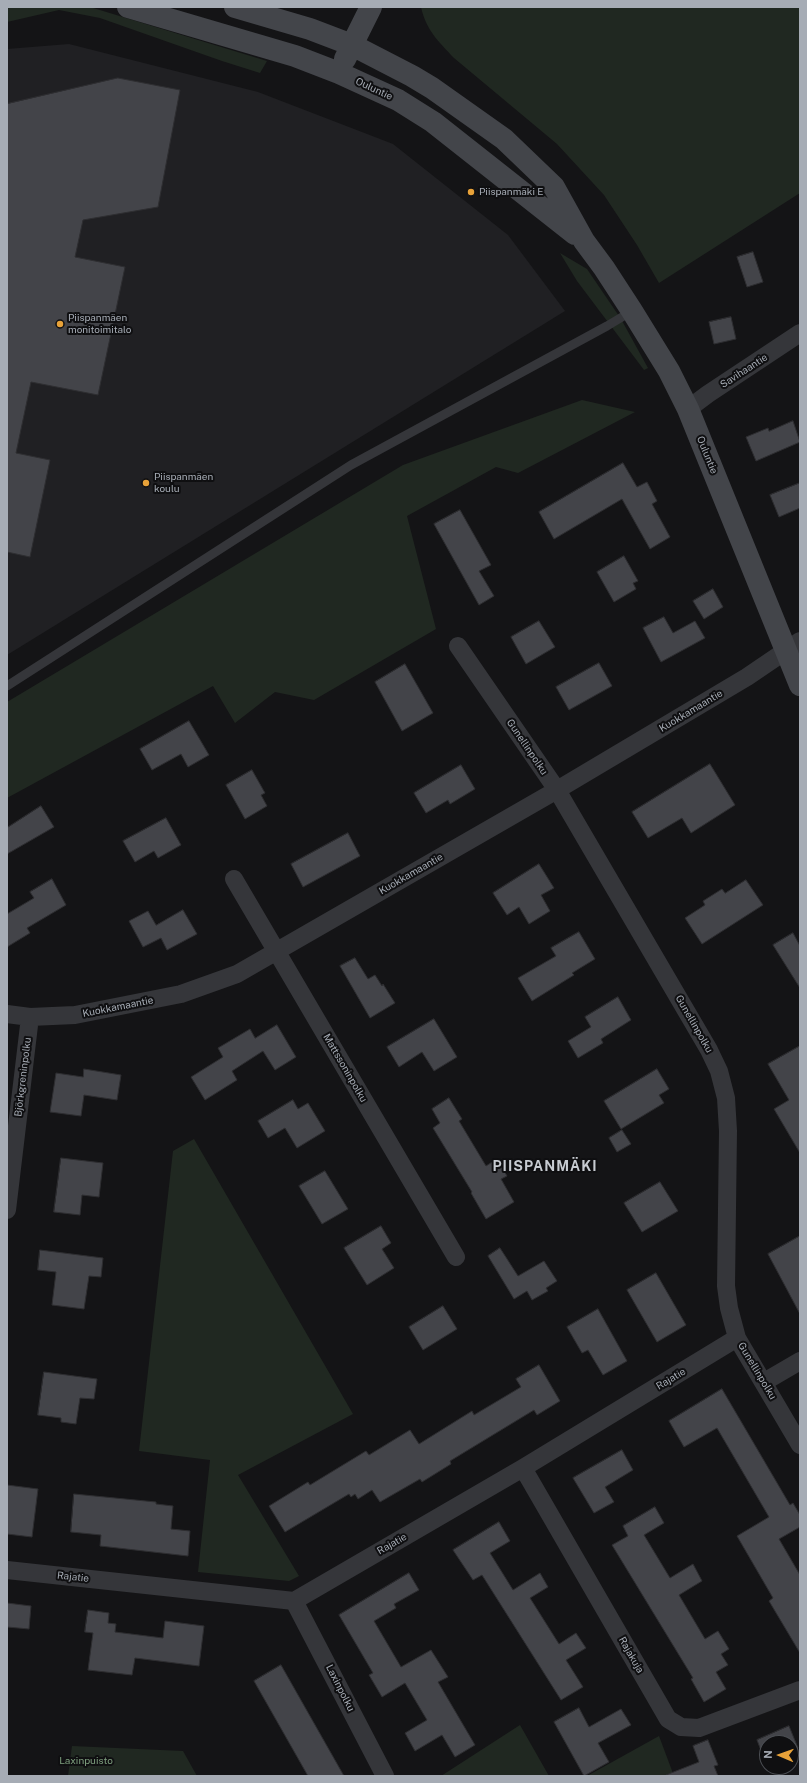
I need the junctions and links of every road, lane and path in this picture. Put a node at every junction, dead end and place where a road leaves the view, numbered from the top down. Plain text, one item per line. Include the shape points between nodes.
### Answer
1 (128, 7) edge
2 (235, 7) edge
3 (371, 7) edge
4 (352, 45) junction
5 (339, 73) junction
6 (584, 241) junction
7 (632, 311) junction
8 (800, 333) edge
9 (688, 409) junction
10 (458, 646) dead end
11 (793, 646) edge
12 (800, 685) edge
13 (7, 686) edge
14 (557, 790) junction
15 (234, 879) dead end
16 (276, 951) junction
17 (7, 1014) edge
18 (30, 1017) junction
19 (7, 1210) edge
20 (456, 1257) dead end
21 (737, 1338) junction
22 (800, 1361) edge
23 (764, 1382) junction
24 (800, 1445) edge
25 (523, 1468) junction
26 (7, 1570) edge
27 (294, 1601) junction
28 (800, 1690) edge
29 (385, 1776) edge

1 - 5 main road, Ouluntie via 295,56
2 - 4 main road, Ouluntie via 310,29
3 - 4 main road
4 - 5 main road
4 - 6 main road, Ouluntie via 426,84 504,139 554,187
5 - 6 main road, Ouluntie via 398,100 433,122
6 - 7 main road, Ouluntie
7 - 9 main road, Ouluntie via 669,371
7 - 13 lane via 351,465
8 - 9 street, Savihaantie
9 - 11 main road, Ouluntie
10 - 14 street, Gunellinpolku
11 - 12 main road, Ouluntie
11 - 14 street, Kuokkamaantie via 747,677
14 - 16 street, Kuokkamaantie
14 - 21 street, Gunellinpolku via 719,1071 726,1098 728,1131 726,1286
15 - 16 street, Mattssoninpolku
16 - 18 street, Kuokkamaantie via 237,974 181,994 75,1015
16 - 20 street, Mattssoninpolku
17 - 18 street, Kuokkamaantie
18 - 19 street, Björkgreninpolku
21 - 23 street, Gunellinpolku
21 - 25 street, Rajatie
22 - 23 street
23 - 24 street, Gunellinpolku
25 - 27 street, Rajatie
25 - 28 street, Rajakuja via 668,1719 682,1727 699,1728
26 - 27 street, Rajatie
27 - 29 street, Laxinpolku

